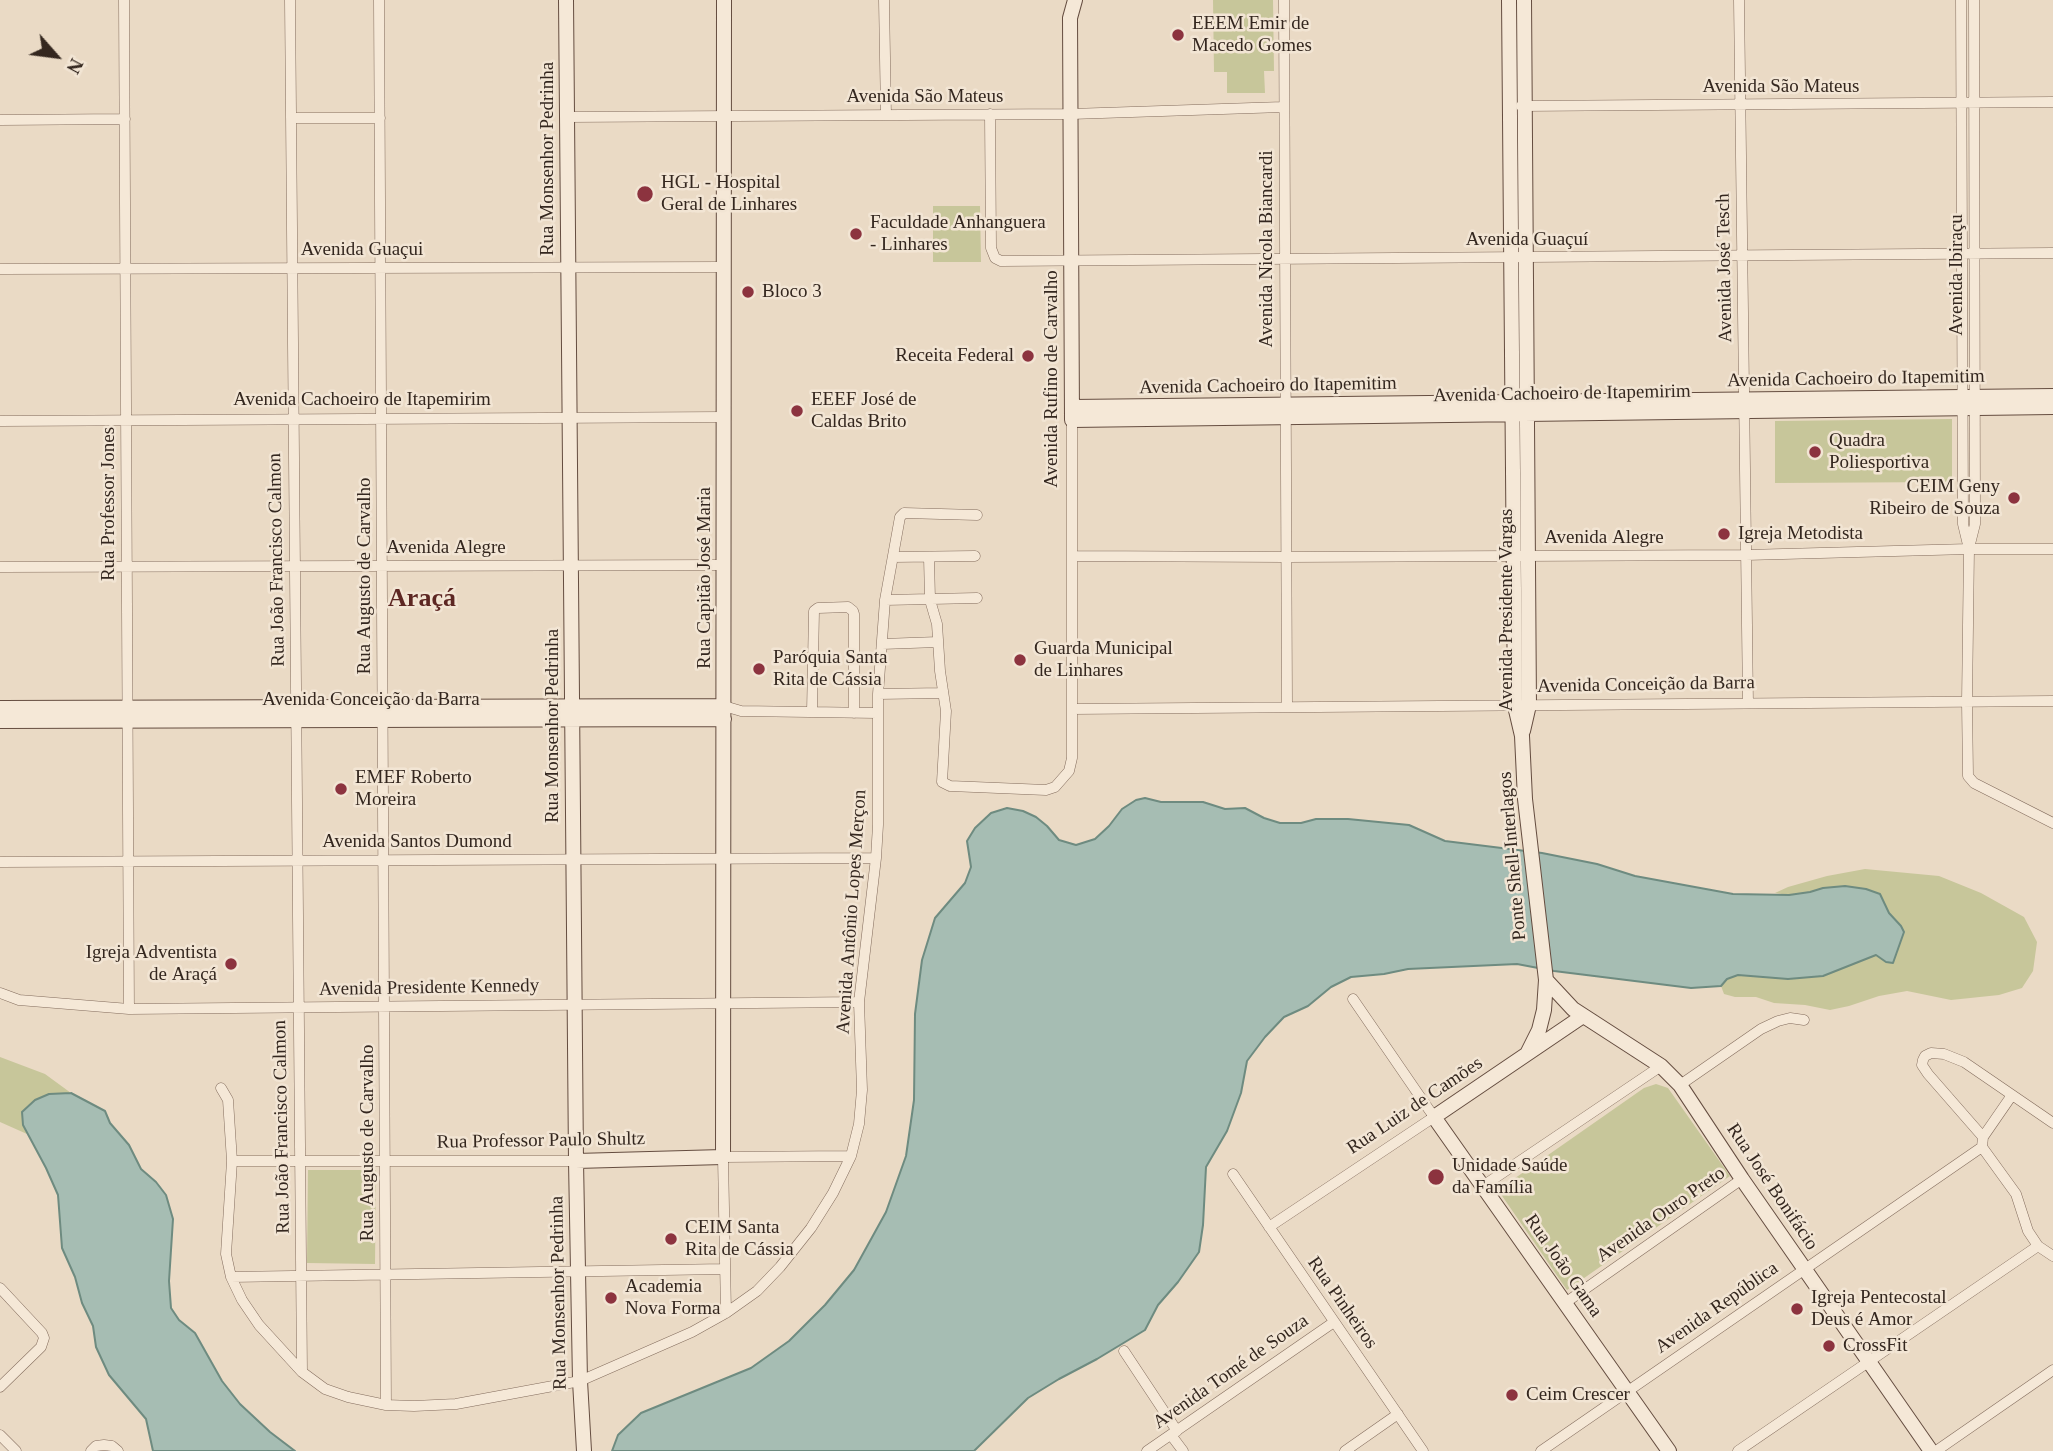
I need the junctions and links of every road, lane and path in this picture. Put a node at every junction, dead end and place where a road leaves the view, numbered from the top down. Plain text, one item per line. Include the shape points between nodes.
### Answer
1 (124, 0) edge
2 (290, 0) edge
3 (379, 0) edge
4 (566, 0) edge
5 (724, 0) edge
6 (884, 0) edge
7 (1064, 0) edge
8 (1075, 0) edge
9 (1284, 0) edge
10 (1509, 0) edge
11 (1524, 0) edge
12 (1739, 0) edge
13 (1961, 0) edge
14 (1974, 0) edge
15 (1070, 18) junction
16 (2053, 102) edge
17 (1961, 103) junction
18 (1974, 103) junction
19 (1740, 104) junction
20 (1517, 106) junction
21 (1283, 107) junction
22 (990, 114) junction
23 (1070, 114) junction
24 (886, 115) junction
25 (724, 116) junction
26 (567, 117) junction
27 (291, 118) junction
28 (380, 118) junction
29 (0, 120) edge
30 (125, 120) junction
31 (2053, 253) edge
32 (1962, 254) junction
33 (1975, 254) junction
34 (1742, 256) junction
35 (1518, 257) junction
36 (1284, 259) junction
37 (1071, 261) junction
38 (569, 267) junction
39 (724, 267) junction
40 (125, 268) junction
41 (292, 268) junction
42 (381, 268) junction
43 (0, 269) edge
44 (2053, 396) edge
45 (1969, 402) junction
46 (1744, 405) junction
47 (2053, 407) edge
48 (1519, 408) junction
49 (1285, 411) junction
50 (1072, 413) junction
51 (724, 417) junction
52 (570, 418) junction
53 (294, 419) junction
54 (382, 419) junction
55 (126, 420) junction
56 (0, 421) edge
57 (977, 515) dead end
58 (1969, 549) junction
59 (2053, 549) edge
60 (1746, 555) junction
61 (975, 556) dead end
62 (1072, 556) junction
63 (1520, 556) junction
64 (892, 557) junction
65 (929, 557) junction
66 (1286, 557) junction
67 (571, 565) junction
68 (724, 565) junction
69 (0, 566) edge
70 (127, 566) junction
71 (295, 566) junction
72 (382, 566) junction
73 (977, 598) dead end
74 (885, 600) junction
75 (930, 600) junction
76 (938, 642) junction
77 (882, 644) junction
78 (943, 693) junction
79 (878, 694) junction
80 (2053, 701) edge
81 (1967, 702) junction
82 (1748, 703) junction
83 (1522, 706) junction
84 (1287, 707) junction
85 (0, 708) edge
86 (1072, 709) junction
87 (724, 712) junction
88 (812, 712) junction
89 (383, 713) junction
90 (572, 713) junction
91 (854, 713) junction
92 (877, 713) junction
93 (127, 714) junction
94 (296, 714) junction
95 (0, 721) edge
96 (1522, 736) joint
97 (2053, 823) edge
98 (876, 858) junction
99 (573, 859) junction
100 (724, 859) junction
101 (384, 860) junction
102 (128, 861) junction
103 (298, 861) junction
104 (0, 862) edge
105 (1545, 977) junction
106 (0, 993) edge
107 (1353, 999) dead end
108 (859, 1002) junction
109 (724, 1003) junction
110 (575, 1004) junction
111 (384, 1006) junction
112 (299, 1007) junction
113 (129, 1009) junction
114 (1583, 1016) junction
115 (1804, 1020) dead end
116 (1527, 1054) junction
117 (1661, 1066) junction
118 (1679, 1085) junction
119 (221, 1088) dead end
120 (2012, 1095) junction
121 (1434, 1117) junction
122 (2053, 1123) edge
123 (1982, 1142) junction
124 (851, 1156) junction
125 (723, 1157) junction
126 (232, 1161) junction
127 (300, 1161) junction
128 (385, 1161) junction
129 (576, 1161) junction
130 (1233, 1174) dead end
131 (1742, 1179) junction
132 (1483, 1186) junction
133 (1269, 1227) junction
134 (2038, 1245) junction
135 (2053, 1256) edge
136 (725, 1269) junction
137 (1805, 1269) junction
138 (579, 1271) junction
139 (386, 1274) junction
140 (301, 1276) junction
141 (231, 1277) junction
142 (0, 1288) edge
143 (1565, 1303) junction
144 (726, 1313) junction
145 (1334, 1322) junction
146 (1124, 1351) dead end
147 (1869, 1361) junction
148 (2053, 1370) edge
149 (302, 1372) junction
150 (580, 1381) junction
151 (0, 1387) edge
152 (1627, 1391) junction
153 (386, 1405) junction
154 (1398, 1415) junction
155 (1174, 1433) junction
156 (0, 1435) edge
157 (93, 1449) edge
158 (16, 1451) edge
159 (118, 1451) edge
160 (584, 1451) edge
161 (1147, 1451) edge
162 (1183, 1451) edge
163 (1345, 1451) edge
164 (1423, 1451) edge
165 (1541, 1451) edge
166 (1669, 1451) edge
167 (1738, 1451) edge
168 (1933, 1451) edge

1 - 30 street, Rua Professor Jones
2 - 27 street, Rua João Francisco Calmon
3 - 28 street, Rua Augusto de Carvalho
4 - 26 main road, Rua Monsenhor Pedrinha
5 - 25 main road, Rua Capitão José Maria
6 - 24 street
7 - 15 main road
8 - 15 main road, Avenida Rufino de Carvalho
9 - 21 street, Avenida Nicola Biancardi
10 - 20 main road, Avenida Presidente Vargas
11 - 20 main road, Avenida Presidente Vargas
12 - 19 street, Avenida José Tesch
13 - 17 street, Avenida Ibiraçu
14 - 18 street, Avenida Ibiraçu
15 - 23 main road, Avenida Rufino de Carvalho
16 - 18 street, Avenida São Mateus
17 - 18 street, Avenida São Mateus
17 - 19 street, Avenida São Mateus
17 - 32 street, Avenida Ibiraçu
18 - 33 street, Avenida Ibiraçu
19 - 20 street, Avenida São Mateus
19 - 34 street, Avenida José Tesch
20 - 35 main road, Avenida Presidente Vargas
21 - 23 street, Avenida São Mateus
21 - 36 street, Avenida Nicola Biancardi
22 - 23 street, Avenida São Mateus
22 - 24 street, Avenida São Mateus
22 - 37 street, Avenida Guaçuí via 990,248 995,258
23 - 37 main road, Avenida Rufino de Carvalho
24 - 25 street, Avenida São Mateus
25 - 26 street, Avenida São Mateus
25 - 39 main road, Rua Capitão José Maria
26 - 38 main road, Rua Monsenhor Pedrinha
27 - 28 street
27 - 41 street, Rua João Francisco Calmon
28 - 42 street, Rua Augusto de Carvalho
29 - 30 street
30 - 40 street, Rua Professor Jones
31 - 33 street, Avenida Guaçuí
32 - 33 street, Avenida Guaçuí
32 - 34 street, Avenida Guaçuí
32 - 45 street, Avenida Ibiraçu
33 - 45 street, Avenida Ibiraçu
34 - 35 street, Avenida Guaçuí
34 - 46 street, Avenida José Tesch
35 - 36 street, Avenida Guaçuí
35 - 48 main road, Avenida Presidente Vargas
36 - 37 street, Avenida Guaçuí
36 - 49 street, Avenida Nicola Biancardi
37 - 50 main road, Avenida Rufino de Carvalho
38 - 39 street, Avenida Guaçui
38 - 42 street, Avenida Guaçui
38 - 52 main road, Rua Monsenhor Pedrinha
39 - 51 main road, Rua Capitão José Maria
40 - 41 street, Avenida Guaçui
40 - 43 street, Avenida Guaçui
40 - 55 street, Rua Professor Jones
41 - 42 street, Avenida Guaçui
41 - 53 street, Rua João Francisco Calmon
42 - 54 street, Rua Augusto de Carvalho
44 - 45 main road, Avenida Cachoeiro do Itapemitim
45 - 46 main road, Avenida Cachoeiro de Itapemirim
45 - 47 main road, Avenida Cachoeiro de Itapemirim
45 - 58 street, Avenida Ibiraçu via 1963,524
46 - 48 main road, Avenida Cachoeiro de Itapemirim
46 - 60 street, Avenida José Tesch
48 - 49 main road, Avenida Cachoeiro de Itapemirim
48 - 63 main road, Avenida Presidente Vargas
49 - 50 main road, Avenida Cachoeiro do Itapemitim
49 - 66 street, Avenida Nicola Biancardi
50 - 62 street, Avenida Rufino de Carvalho
51 - 52 street, Avenida Cachoeiro de Itapemirim
51 - 68 main road, Rua Capitão José Maria
52 - 54 street, Avenida Cachoeiro de Itapemirim
52 - 67 main road, Rua Monsenhor Pedrinha
53 - 54 street, Avenida Cachoeiro de Itapemirim
53 - 55 street, Avenida Cachoeiro de Itapemirim
53 - 71 street, Rua João Francisco Calmon
54 - 72 street, Rua Augusto de Carvalho
55 - 56 street, Avenida Cachoeiro de Itapemirim
55 - 70 street, Rua Professor Jones
57 - 64 street, Avenida Antônio Lopes Merçon via 904,513
58 - 59 street, Avenida Alegre
58 - 60 street, Avenida Alegre
58 - 81 street, Avenida Ibiraçu
60 - 63 street, Avenida Alegre
60 - 82 street, Avenida José Tesch
61 - 65 street
62 - 66 street, Avenida Alegre
62 - 86 street, Avenida Rufino de Carvalho
63 - 66 street, Avenida Alegre
63 - 83 main road, Avenida Presidente Vargas
64 - 65 street
64 - 74 street, Avenida Antônio Lopes Merçon
65 - 75 street
66 - 84 street, Avenida Nicola Biancardi
67 - 68 street, Avenida Alegre
67 - 72 street, Avenida Alegre
67 - 90 main road, Rua Monsenhor Pedrinha
68 - 87 main road, Rua Capitão José Maria
69 - 70 street, Avenida Alegre
70 - 71 street, Avenida Alegre
70 - 93 street, Rua Professor Jones
71 - 72 street, Avenida Alegre
71 - 94 street, Rua João Francisco Calmon
72 - 89 street, Rua Augusto de Carvalho
73 - 75 street
74 - 75 street
74 - 77 street, Avenida Antônio Lopes Merçon
75 - 76 street
76 - 77 street
76 - 78 street
77 - 79 street, Avenida Antônio Lopes Merçon
78 - 79 street
78 - 86 street, Avenida Rufino de Carvalho via 941,778 945,784 1055,787 1069,771 1072,758
79 - 92 street, Avenida Antônio Lopes Merçon
80 - 81 street, Avenida Conceição da Barra
81 - 82 street, Avenida Conceição da Barra
81 - 97 street, Avenida Ibiraçu via 1970,780
82 - 83 street, Avenida Conceição da Barra
83 - 84 street, Avenida Conceição da Barra
83 - 96 main road, Avenida Presidente Vargas
84 - 86 street, Avenida Conceição da Barra
85 - 93 main road, Avenida Conceição da Barra
87 - 88 street, Avenida Conceição da Barra
87 - 90 main road, Avenida Conceição da Barra
87 - 100 main road, Rua Capitão José Maria
88 - 91 street, Avenida Conceição da Barra
88 - 91 street via 813,614 818,608 848,607 853,611
89 - 90 main road, Avenida Conceição da Barra
89 - 94 main road, Avenida Conceição da Barra
89 - 101 street, Rua Augusto de Carvalho
90 - 99 main road, Rua Monsenhor Pedrinha
91 - 92 street, Avenida Conceição da Barra
92 - 98 street, Avenida Antônio Lopes Merçon
93 - 94 main road, Avenida Conceição da Barra
93 - 95 main road, Avenida Conceição da Barra
93 - 102 street, Rua Professor Jones
94 - 103 street, Rua João Francisco Calmon
96 - 105 main road, Ponte Shell-Interlagos
98 - 100 street, Avenida Santos Dumond
98 - 108 street, Avenida Antônio Lopes Merçon
99 - 100 street, Avenida Santos Dumond
99 - 101 street, Avenida Santos Dumond
99 - 110 main road, Rua Monsenhor Pedrinha
100 - 109 main road, Rua Capitão José Maria
101 - 103 street, Avenida Santos Dumond
101 - 111 street, Rua Augusto de Carvalho
102 - 103 street, Avenida Santos Dumond
102 - 104 street, Avenida Santos Dumond
102 - 113 street, Rua Professor Jones
103 - 112 street, Rua João Francisco Calmon
105 - 114 main road, Rua José Bonifácio
105 - 116 main road, Ponte Shell-Interlagos via 1544,1010
106 - 113 street, Avenida Presidente Kennedy via 19,1000
107 - 121 street, Rua João Gama
108 - 109 street, Avenida Presidente Kennedy
108 - 124 street, Avenida Antônio Lopes Merçon via 862,1090
109 - 110 street, Avenida Presidente Kennedy
109 - 125 main road, Rua Capitão José Maria
110 - 111 street, Avenida Presidente Kennedy
110 - 129 main road, Rua Monsenhor Pedrinha
111 - 112 street, Avenida Presidente Kennedy
111 - 128 street, Rua Augusto de Carvalho
112 - 113 street, Avenida Presidente Kennedy
112 - 127 street, Rua João Francisco Calmon
114 - 116 main road, Rua Luiz de Camões
114 - 117 main road, Rua José Bonifácio
115 - 118 street via 1790,1018 1761,1029
116 - 121 main road, Rua Luiz de Camões
117 - 118 main road, Rua José Bonifácio
117 - 132 street
118 - 131 main road, Rua José Bonifácio
119 - 126 street, Avenida Antônio Lopes Merçon via 228,1100
120 - 122 street
120 - 123 street, Avenida República
120 - 123 street via 1964,1062 1944,1054 1925,1056 1922,1065
121 - 132 main road, Rua João Gama
121 - 133 street, Rua Luiz de Camões
123 - 134 street via 2016,1195 2028,1231
123 - 137 street, Avenida República
124 - 125 street, Rua Professor Paulo Shultz
124 - 144 street, Avenida Antônio Lopes Merçon via 811,1228 780,1267
125 - 129 main road, Rua Professor Paulo Shultz
125 - 136 street
126 - 127 street, Rua Professor Paulo Shultz
126 - 141 street, Avenida Antônio Lopes Merçon via 226,1241
127 - 128 street, Rua Professor Paulo Shultz
127 - 140 street, Rua João Francisco Calmon
128 - 129 street, Rua Professor Paulo Shultz
128 - 139 street, Rua Augusto de Carvalho
129 - 138 main road, Rua Monsenhor Pedrinha
130 - 133 street, Rua Pinheiros
131 - 137 main road, Rua José Bonifácio
131 - 143 street, Avenida Ouro Preto
132 - 143 main road, Rua João Gama
133 - 145 street, Rua Pinheiros
134 - 135 street
134 - 147 street
136 - 138 street
136 - 144 street
137 - 147 main road, Rua José Bonifácio
137 - 152 street, Avenida República
138 - 139 street
138 - 150 main road, Rua Monsenhor Pedrinha
139 - 140 street
139 - 153 street, Rua Augusto de Carvalho
140 - 141 street
140 - 149 street, Rua João Francisco Calmon
141 - 149 street, Avenida Antônio Lopes Merçon via 259,1325
142 - 151 street via 44,1338 41,1347
143 - 152 main road, Rua João Gama
144 - 150 street, Avenida Antônio Lopes Merçon
145 - 154 street, Rua Pinheiros
145 - 155 street, Avenida Tomé de Souza
146 - 155 street
147 - 167 street
147 - 168 main road, Rua José Bonifácio
148 - 168 street
149 - 153 street, Avenida Antônio Lopes Merçon via 325,1389
150 - 153 street, Avenida Antônio Lopes Merçon via 456,1404
150 - 160 main road, Rua Monsenhor Pedrinha
152 - 165 street, Avenida República
152 - 166 main road, Rua João Gama
154 - 163 street
154 - 164 street, Rua Pinheiros
155 - 161 street, Avenida Tomé de Souza
155 - 162 street
156 - 158 street
157 - 159 street via 112,1446

